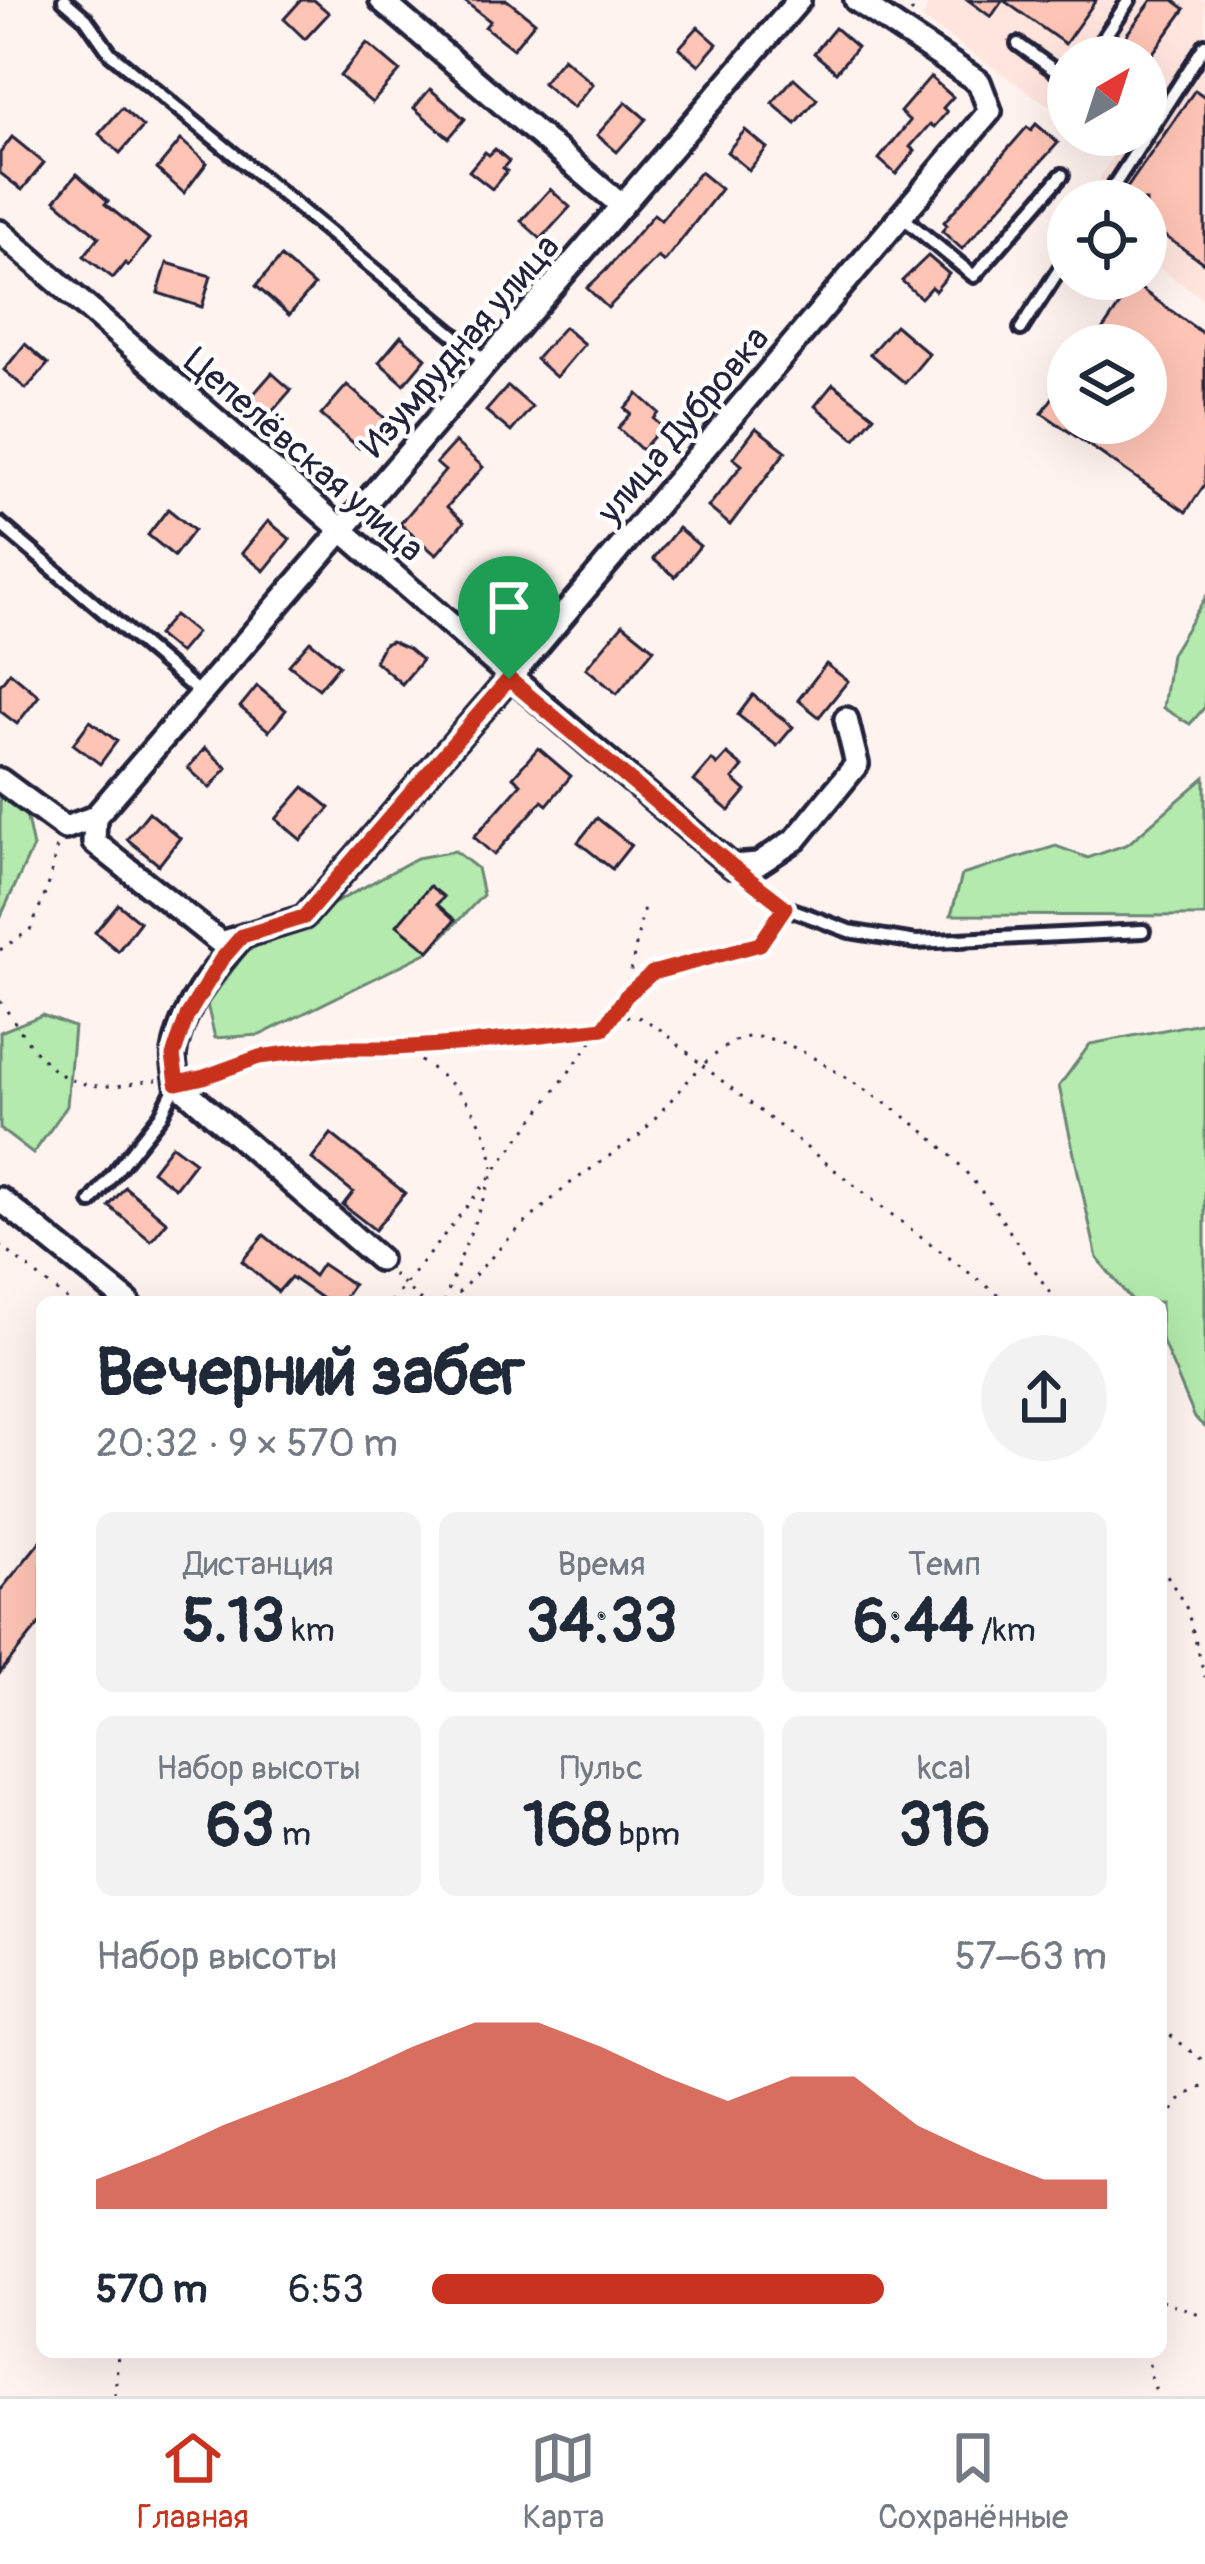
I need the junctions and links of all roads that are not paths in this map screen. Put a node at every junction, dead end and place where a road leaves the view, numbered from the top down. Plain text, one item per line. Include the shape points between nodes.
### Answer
1 (64, 0) edge
2 (381, 0) edge
3 (799, 0) edge
4 (856, 0) edge
5 (1129, 0) edge
6 (1105, 36) edge
7 (1018, 44) dead end
8 (1205, 45) edge
9 (1047, 65) edge
10 (1062, 175) dead end
11 (1118, 180) edge
12 (622, 206) junction
13 (901, 216) junction
14 (0, 232) edge
15 (1047, 289) edge
16 (1021, 329) dead end
17 (487, 362) junction
18 (0, 524) edge
19 (344, 529) junction
20 (509, 679) junction
21 (202, 695) junction
22 (846, 719) dead end
23 (0, 780) edge
24 (94, 818) junction
25 (732, 866) junction
26 (1143, 931) dead end
27 (242, 936) junction
28 (177, 1083) junction
29 (0, 1199) edge
30 (92, 1202) dead end
31 (379, 1259) road end
32 (121, 1296) edge

1 - 17 lane via 110,53
2 - 12 street
3 - 12 street, Изумрудная улица
4 - 13 street, улица Дубровка via 979,82 990,111
5 - 6 lane
7 - 9 lane
8 - 11 lane
10 - 13 lane via 974,276
12 - 17 street, Изумрудная улица
13 - 20 street, улица Дубровка
14 - 19 street, Цепелёвская улица
15 - 16 lane
17 - 19 street, Изумрудная улица
18 - 21 lane
19 - 20 street, Цепелёвская улица
19 - 21 street, Изумрудная улица
20 - 25 street, Цепелёвская улица
20 - 27 street, улица Дубровка via 304,917
21 - 24 street, Изумрудная улица
22 - 25 street via 857,764 796,838 758,864
23 - 24 street via 64,828
24 - 27 street via 94,842 221,943
25 - 26 lane via 785,907 849,931 916,942
27 - 28 street via 187,1016 173,1056
28 - 30 lane
28 - 31 street
29 - 32 street

